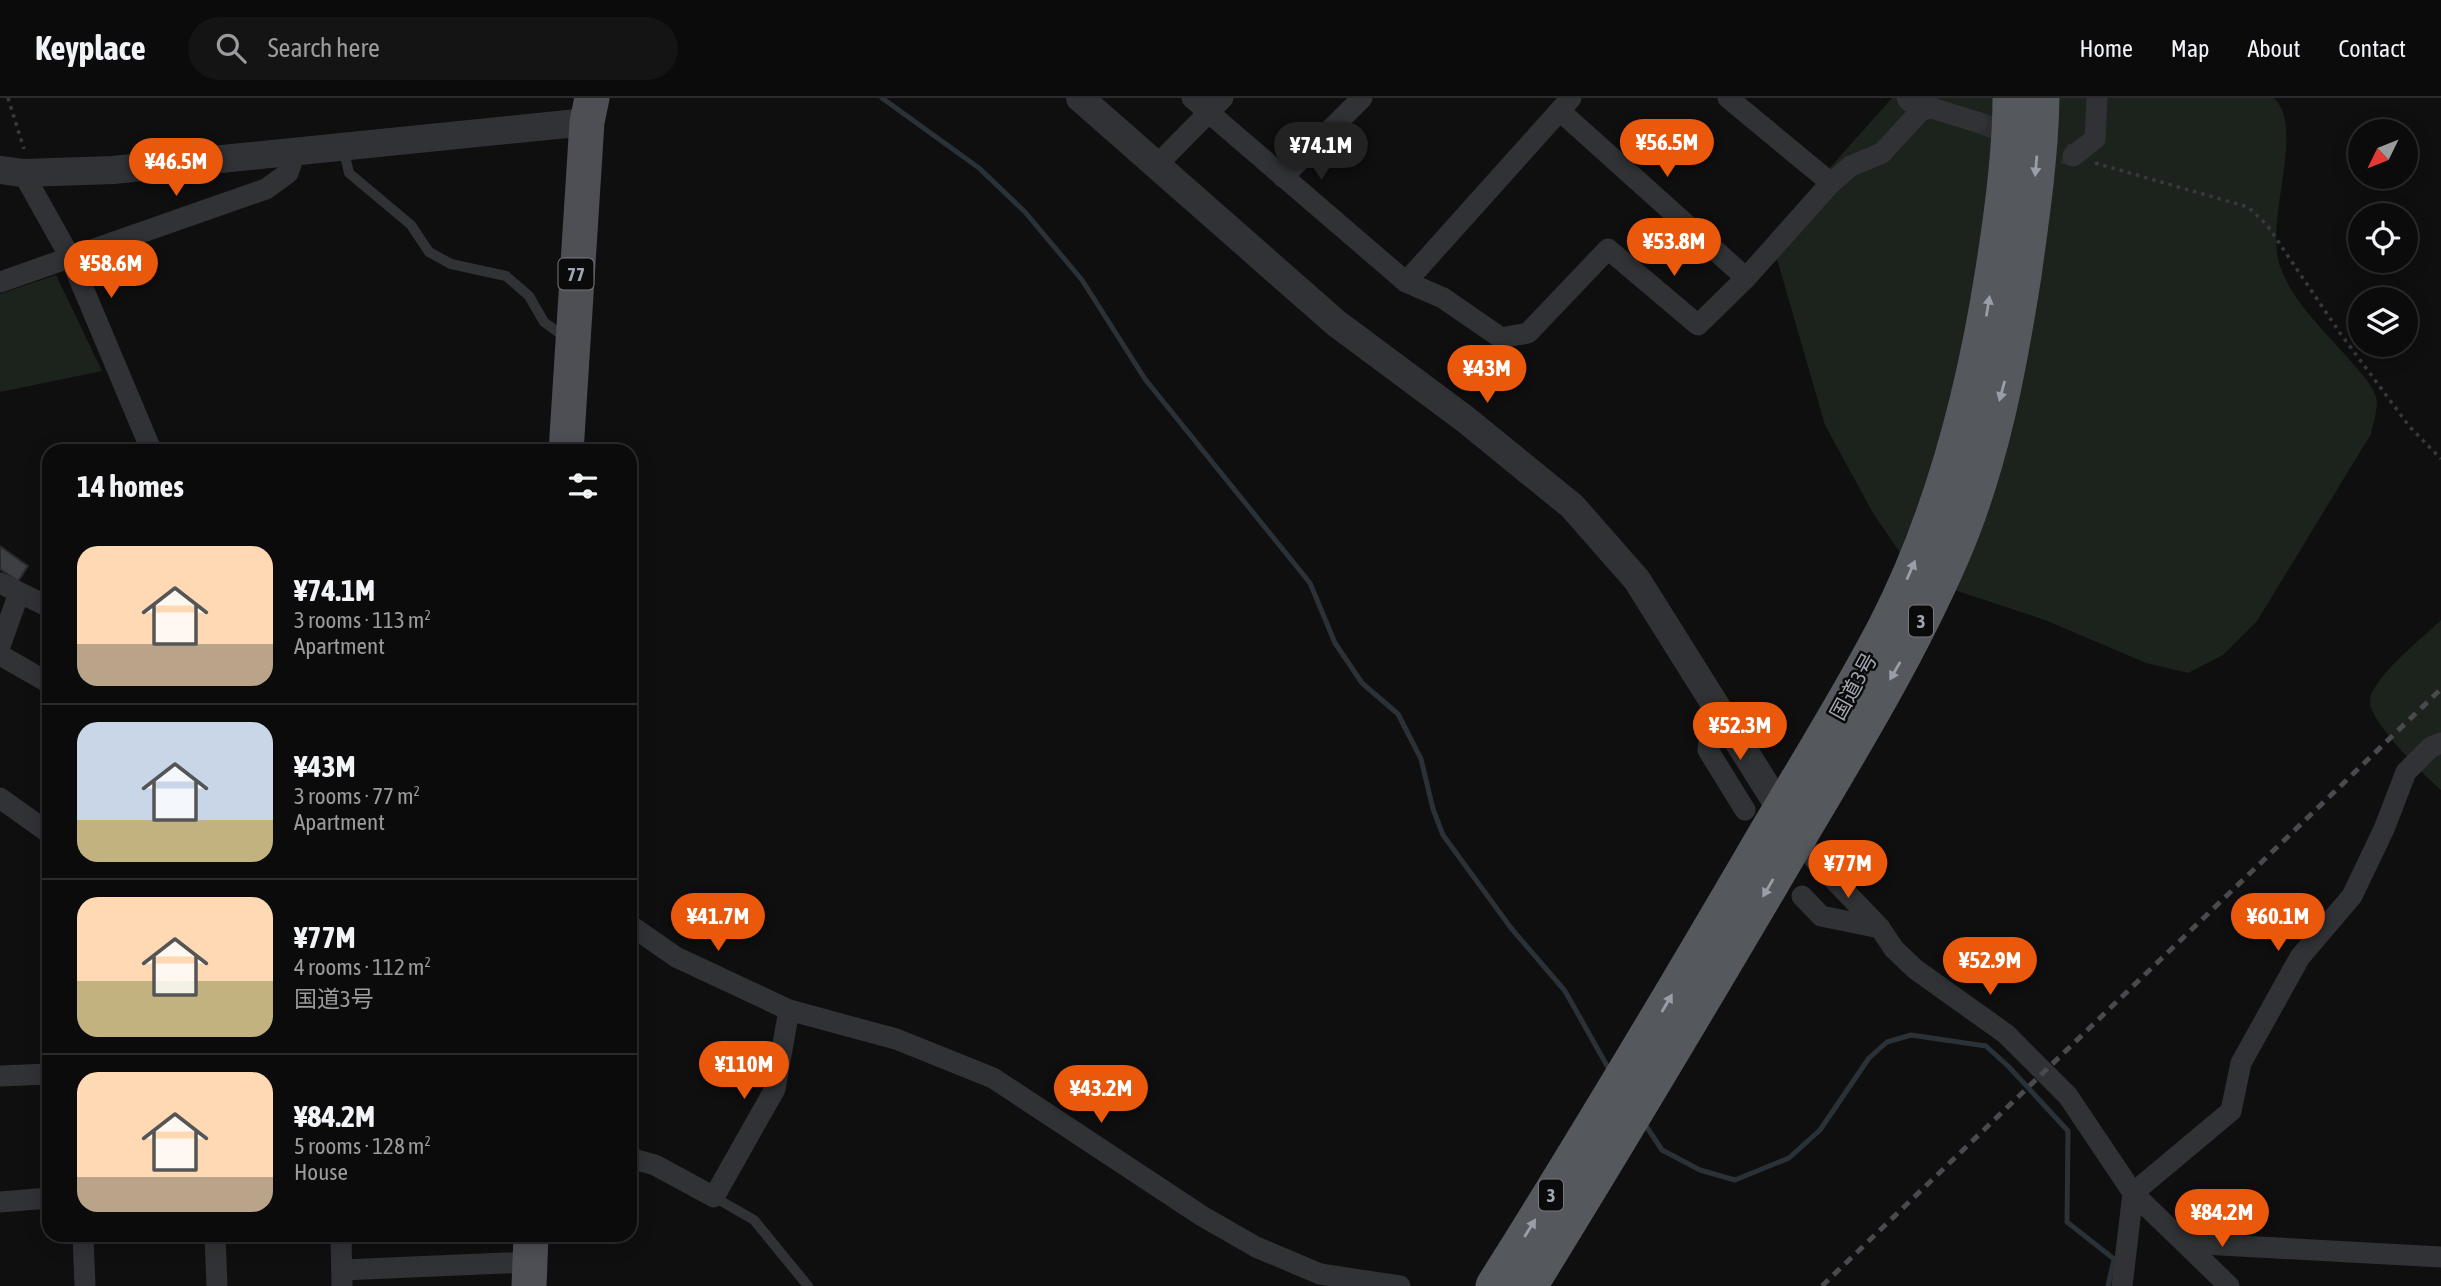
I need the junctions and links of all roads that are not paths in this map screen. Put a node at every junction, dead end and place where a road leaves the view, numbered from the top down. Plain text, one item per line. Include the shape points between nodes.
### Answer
1 (1080, 98) edge
2 (1192, 98) edge
3 (1362, 98) edge
4 (1728, 98) edge
5 (2011, 98) edge
6 (2040, 98) edge
7 (2097, 98) edge
8 (1918, 102) edge
9 (1565, 105) edge
10 (1216, 106) edge
11 (590, 110) edge
12 (1965, 112) tunnel mouth
13 (343, 147) junction
14 (296, 150) junction
15 (2073, 156) road end
16 (1155, 167) junction
17 (19, 172) edge
18 (1283, 177) junction
19 (1831, 183) junction
20 (70, 257) junction
21 (1746, 278) junction
22 (0, 282) edge
23 (1406, 282) junction
24 (571, 342) junction
25 (149, 444) edge
26 (566, 444) edge
27 (9, 588) edge
28 (42, 604) edge
29 (0, 646) edge
30 (0, 655) edge
31 (42, 679) edge
32 (2441, 743) edge
33 (0, 798) edge
34 (1775, 820) junction
35 (42, 828) edge
36 (1802, 896) dead end
37 (1880, 928) junction
38 (637, 930) edge
39 (789, 1010) junction
40 (42, 1074) edge
41 (0, 1076) edge
42 (1615, 1120) junction
43 (637, 1160) edge
44 (2133, 1193) junction
45 (714, 1197) junction
46 (42, 1199) edge
47 (0, 1202) edge
48 (83, 1242) edge
49 (215, 1242) edge
50 (341, 1242) edge
51 (2185, 1243) junction
52 (2441, 1257) edge
53 (530, 1261) edge
54 (342, 1278) edge
55 (85, 1286) edge
56 (217, 1286) edge
57 (808, 1286) edge
58 (1400, 1286) edge
59 (1494, 1286) edge
60 (1529, 1286) edge
61 (2122, 1286) edge
62 (2230, 1286) edge

1 - 16 street
2 - 10 street
3 - 18 street
4 - 19 street
34 -> 5 highway, 国道3号 / 3 via 1887,625 1928,533 1981,352 2003,216
6 -> 34 highway, 国道3号 / 3 via 2031,223 2009,362 1982,469 1953,552 1912,640
7 - 15 street via 2095,139
8 - 12 street
8 - 19 street via 1882,153 1851,166
9 - 21 street
9 - 23 street
10 - 16 street
10 - 18 street
11 - 13 street
11 - 24 main road, 77
13 - 14 street
13 - 24 lane via 349,173 411,225 429,252 451,264 506,276 529,296 544,322
14 - 17 street via 113,170
14 - 20 street via 288,173 266,189
16 - 34 street via 1336,323 1572,506 1637,580 1722,714
17 - 20 street
18 - 23 street
19 - 21 street
20 - 22 street
20 - 25 street
21 - 23 street via 1698,325 1608,249 1528,333 1501,338 1443,298
24 - 26 main road, 77
27 - 28 street
27 - 29 street
30 - 31 street
32 - 44 street via 2406,772 2352,896 2300,957 2241,1063 2231,1111
33 - 35 street
34 - 37 street
34 - 42 highway, 国道3号 / 3
36 - 37 street via 1821,916
37 - 44 street via 1915,969 2006,1034 2068,1096
38 - 39 street via 676,957
39 - 45 street via 775,1089
39 - 58 street via 896,1039 993,1078 1256,1247 1320,1274
40 - 41 street
59 -> 42 highway, 国道3号 / 3
42 - 60 highway, 国道3号 / 3
43 - 45 street
44 - 51 street
44 - 61 street
45 - 57 lane via 754,1220
46 - 47 street
48 - 55 street
49 - 56 street
50 - 54 street
51 - 52 street
51 - 62 street
53 - 54 street

